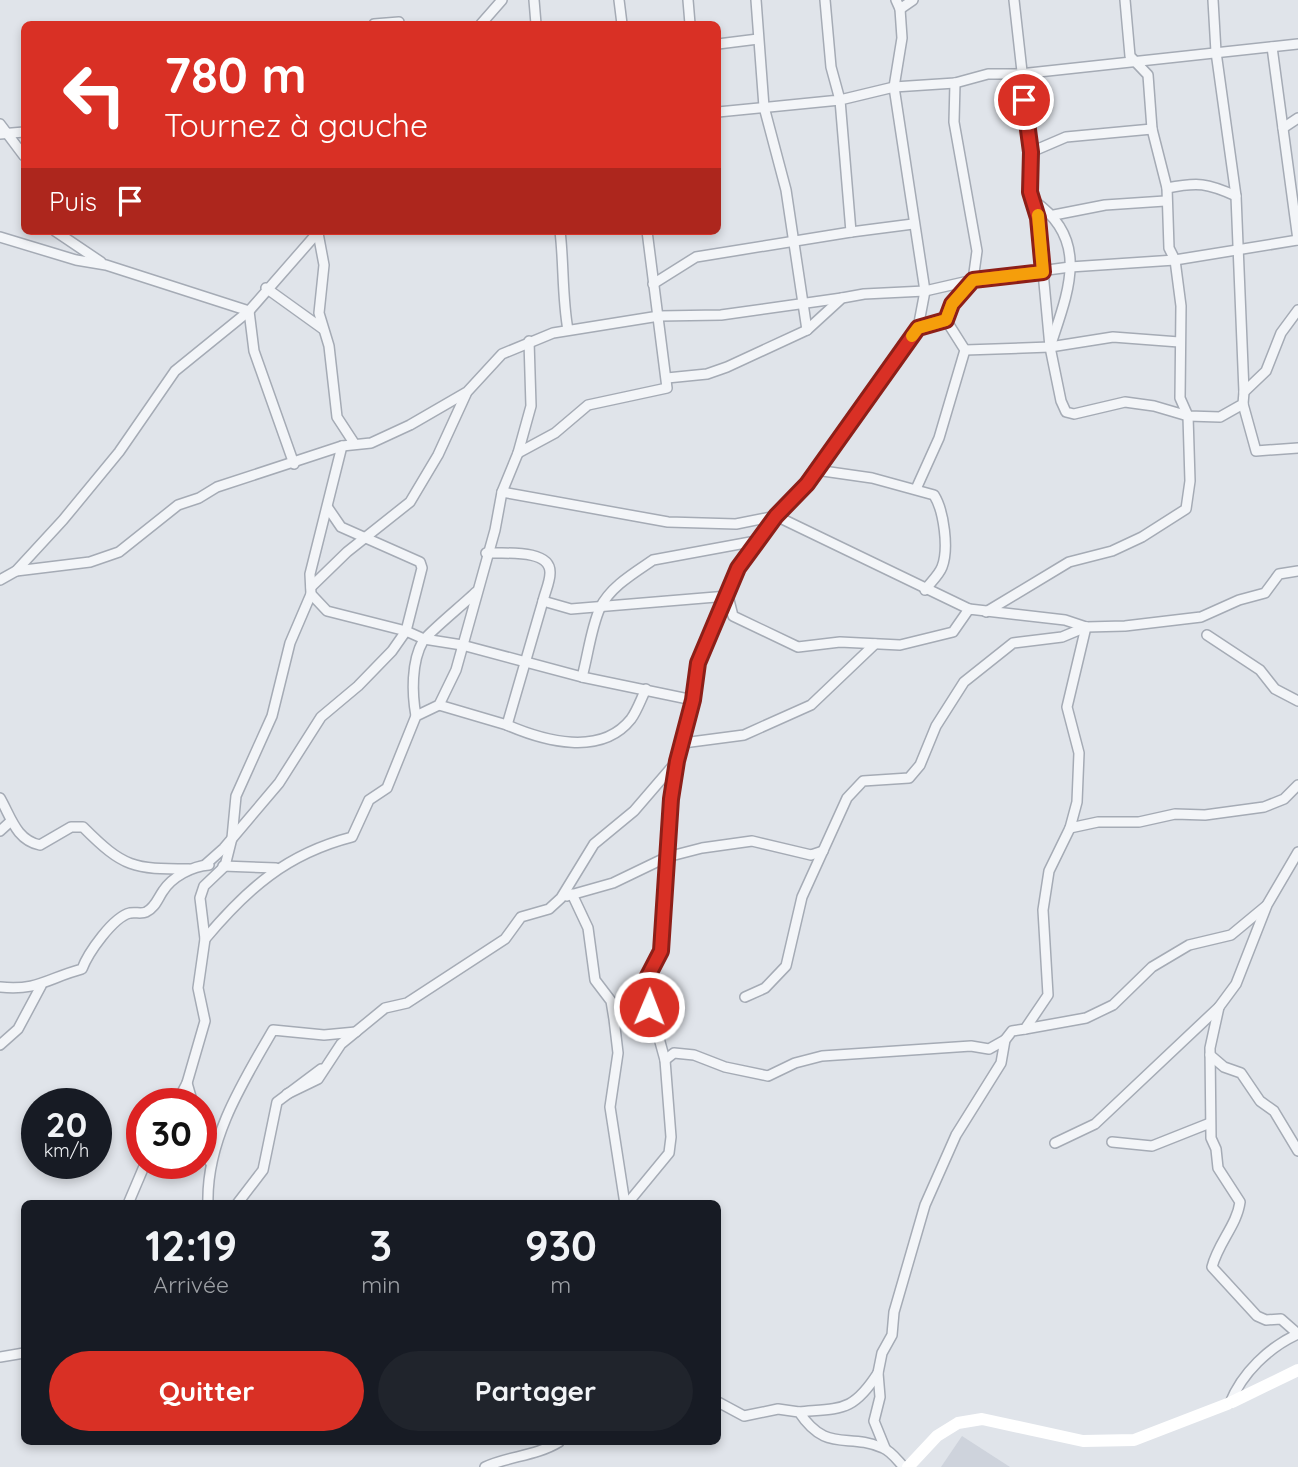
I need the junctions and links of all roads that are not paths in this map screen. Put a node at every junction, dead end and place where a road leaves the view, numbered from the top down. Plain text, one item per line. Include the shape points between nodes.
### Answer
1 (502, 0) edge
2 (534, 0) edge
3 (620, 0) edge
4 (688, 0) edge
5 (755, 0) edge
6 (825, 0) edge
7 (913, 0) edge
8 (1014, 0) edge
9 (1125, 0) edge
10 (1213, 0) edge
11 (898, 4) edge
12 (484, 21) edge
13 (536, 21) edge
14 (622, 21) edge
15 (690, 21) edge
16 (758, 39) junction
17 (721, 44) edge
18 (1298, 44) edge
19 (1272, 47) junction
20 (1216, 52) junction
21 (1136, 61) junction
22 (1020, 74) junction
23 (955, 83) junction
24 (894, 87) junction
25 (840, 100) junction
26 (764, 107) junction
27 (721, 112) edge
28 (1298, 118) edge
29 (0, 124) edge
30 (1283, 128) junction
31 (1152, 129) junction
32 (4, 133) edge
33 (1031, 152) junction
34 (21, 153) edge
35 (1294, 180) edge
36 (1167, 188) junction
37 (1236, 197) junction
38 (1034, 201) junction
39 (1165, 201) junction
40 (1054, 215) junction
41 (912, 224) junction
42 (851, 232) junction
43 (61, 235) edge
44 (315, 235) edge
45 (319, 235) edge
46 (560, 235) edge
47 (647, 235) edge
48 (0, 237) edge
49 (795, 239) junction
50 (1237, 251) junction
51 (1175, 260) junction
52 (106, 265) junction
53 (1070, 267) junction
54 (1043, 272) junction
55 (973, 280) junction
56 (653, 284) junction
57 (266, 288) junction
58 (925, 291) junction
59 (842, 298) junction
60 (805, 304) junction
61 (1298, 310) edge
62 (248, 311) junction
63 (659, 316) junction
64 (946, 320) junction
65 (918, 328) junction
66 (323, 329) junction
67 (568, 330) junction
68 (807, 330) junction
69 (529, 341) junction
70 (1179, 342) junction
71 (1050, 347) junction
72 (965, 350) junction
73 (667, 378) junction
74 (467, 392) junction
75 (1244, 392) junction
76 (1243, 404) junction
77 (1188, 416) junction
78 (354, 443) junction
79 (342, 446) junction
80 (1298, 448) edge
81 (518, 453) junction
82 (294, 464) junction
83 (816, 470) junction
84 (916, 489) junction
85 (502, 492) junction
86 (328, 508) junction
87 (776, 516) junction
88 (369, 537) junction
89 (757, 541) junction
90 (486, 554) junction
91 (1298, 571) edge
92 (6, 575) edge
93 (311, 590) junction
94 (925, 590) junction
95 (477, 591) junction
96 (728, 596) junction
97 (543, 601) junction
98 (600, 608) junction
99 (969, 609) junction
100 (986, 612) junction
101 (1086, 627) junction
102 (406, 631) junction
103 (1207, 635) dead end
104 (424, 639) junction
105 (462, 645) junction
106 (874, 645) junction
107 (525, 663) junction
108 (582, 677) junction
109 (646, 689) junction
110 (693, 700) junction
111 (1298, 701) edge
112 (439, 705) junction
113 (416, 716) junction
114 (507, 724) junction
115 (683, 743) junction
116 (677, 761) junction
117 (1298, 785) edge
118 (0, 798) edge
119 (11, 821) junction
120 (1070, 828) junction
121 (0, 831) edge
122 (232, 838) junction
123 (823, 851) junction
124 (1298, 852) edge
125 (667, 857) junction
126 (206, 864) junction
127 (225, 866) junction
128 (275, 868) junction
129 (189, 869) junction
130 (572, 894) junction
131 (561, 898) junction
132 (1267, 905) junction
133 (205, 939) junction
134 (41, 986) junction
135 (0, 987) edge
136 (745, 997) dead end
137 (1219, 1007) junction
138 (1025, 1029) junction
139 (359, 1032) junction
140 (1004, 1040) junction
141 (0, 1045) edge
142 (1210, 1055) junction
143 (665, 1060) junction
144 (187, 1083) junction
145 (184, 1088) edge
146 (188, 1088) edge
147 (1210, 1123) junction
148 (217, 1137) edge
149 (1112, 1142) dead end
150 (1055, 1143) dead end
151 (1298, 1152) edge
152 (139, 1179) edge
153 (210, 1179) edge
154 (130, 1200) edge
155 (208, 1200) edge
156 (240, 1200) edge
157 (625, 1200) edge
158 (629, 1200) edge
159 (1298, 1334) edge
160 (21, 1354) edge
161 (0, 1357) edge
162 (1298, 1370) edge
163 (878, 1373) junction
164 (721, 1403) edge
165 (1230, 1403) junction
166 (799, 1412) junction
167 (554, 1445) edge
168 (885, 1448) junction
169 (485, 1467) edge
170 (906, 1467) edge

1 - 12 street
2 - 13 street
3 - 14 street
4 - 15 street
5 - 16 street
6 - 25 street via 831,67
7 - 11 street
8 - 22 street
9 - 21 street via 1130,56
10 - 20 street
11 - 24 street via 902,38
16 - 17 street
16 - 26 street
18 - 19 street
19 - 20 street
19 - 30 street
20 - 21 street
20 - 37 street
21 - 22 street
21 - 31 street via 1148,75
22 - 23 street via 988,74
22 - 33 street
23 - 24 street
23 - 55 street via 954,122 977,251
24 - 25 street
24 - 41 street
25 - 26 street
25 - 42 street
26 - 27 street
26 - 49 street
28 - 30 street
29 - 32 street
30 - 35 street
31 - 33 street via 1066,137
31 - 36 street
32 - 34 street
33 - 38 street
35 - 50 street via 1298,240
36 - 37 street via 1197,183
36 - 39 street
37 - 50 street
38 - 40 street
38 - 54 street
39 - 40 street via 1105,205
39 - 51 street via 1169,248
40 - 53 street via 1066,233
41 - 42 street
41 - 58 street
42 - 49 street
43 - 52 street
44 - 57 street
45 - 66 street via 324,265 318,313
46 - 67 street
47 - 56 street
48 - 52 street
49 - 56 street via 696,257
49 - 60 street
50 - 51 street
50 - 75 street
51 - 53 street
51 - 70 street via 1181,306
52 - 62 street
53 - 54 street
53 - 71 street
54 - 55 street
54 - 71 street
55 - 58 street
55 - 64 street via 952,304
56 - 63 street
57 - 62 street
57 - 66 street
58 - 59 street
58 - 65 street
59 - 60 street
59 - 68 street
60 - 63 street via 721,315
60 - 68 street
61 - 75 street via 1281,333 1266,371
62 - 82 street via 254,351
62 - 92 street via 175,371 119,452
63 - 67 street
63 - 73 street
64 - 65 street
64 - 72 street
65 - 83 street
66 - 78 street via 337,417
67 - 69 street
68 - 73 street via 707,374
69 - 74 street via 502,354
69 - 81 street via 531,406
70 - 71 street via 1113,337
70 - 77 street via 1180,398
71 - 72 street
71 - 77 street via 1066,412 1125,402
72 - 84 street via 939,438
73 - 81 street via 667,387 588,405 555,433
74 - 78 street via 371,443
74 - 88 street via 410,502
75 - 76 street
76 - 77 street via 1220,416
76 - 80 street via 1256,451
77 - 100 street via 1186,509 1112,551 1069,562
78 - 79 street
79 - 82 street
79 - 86 street
81 - 85 street
82 - 92 street via 217,487 178,505 119,552 90,562
83 - 84 street
83 - 87 street
84 - 94 street via 934,495 939,503 944,541 943,566
85 - 87 street via 668,522 736,524
85 - 90 street
86 - 88 street via 341,527
86 - 93 street via 312,553
87 - 89 street
87 - 94 street
88 - 93 street via 347,552
88 - 102 street via 420,562
89 - 96 street via 738,568
89 - 98 street via 653,560 614,589
90 - 95 street
90 - 97 street via 539,556 547,562 550,572
91 - 101 street via 1279,574 1265,593 1201,617
93 - 102 street via 327,611
93 - 122 street via 290,643 272,716 236,796
94 - 99 street
95 - 104 street
95 - 105 street
96 - 98 street
96 - 106 street via 733,616 798,647 840,642
96 - 110 street via 698,663
97 - 98 street via 571,609
97 - 107 street
98 - 108 street
99 - 100 street
99 - 106 street via 953,632 900,645
100 - 101 street via 1065,620
101 - 120 street via 1067,707 1079,753 1078,791
101 - 123 street via 1062,636 1013,642 964,682 936,726 920,765 909,778 863,781 847,798
102 - 104 street
102 - 122 street via 358,686 321,717 279,783
103 - 111 street via 1260,670 1275,689
104 - 105 street
104 - 113 street via 417,659
105 - 107 street
105 - 112 street
106 - 115 street via 811,705 744,735
107 - 108 street
107 - 114 street
108 - 109 street
109 - 110 street
109 - 114 street via 630,720 610,736 586,744 526,733
110 - 115 street
112 - 113 street
112 - 114 street
113 - 128 street via 387,788 369,800 352,837
115 - 116 street
116 - 125 street
116 - 131 street via 634,811 594,844
117 - 120 street via 1284,799 1264,807
118 - 119 street
119 - 121 street
119 - 129 street via 29,843 40,845 71,827 83,827 109,854 148,870
120 - 138 street via 1046,884 1043,919 1048,995
122 - 126 street
122 - 127 street
123 - 125 street via 811,855 752,841
123 - 136 street via 802,897 786,966 765,988
124 - 132 street
125 - 130 street via 613,883
125 - 143 street via 661,951 647,978 646,991
126 - 127 street
126 - 129 street
127 - 128 street
127 - 133 street via 204,886 200,898
128 - 133 street via 234,904
129 - 134 street via 164,888 146,912 129,913 116,922 89,951 82,969
130 - 131 street
130 - 157 street via 589,928 595,980 611,1002 618,1053 610,1107
131 - 139 street via 549,909 521,917 505,939 407,1003 385,1008
132 - 137 street via 1237,984
132 - 138 street via 1231,935 1189,945 1152,967 1114,1005 1086,1018
133 - 144 street via 198,988 205,1021
134 - 135 street
134 - 141 street via 18,1029
137 - 142 street
137 - 150 street via 1095,1124
138 - 140 street via 1012,1031
139 - 148 street via 324,1035 273,1030
139 - 156 street via 341,1044 323,1068 277,1102 263,1170
140 - 143 street via 989,1049 971,1046 822,1056 768,1076 694,1055 674,1053
140 - 163 street via 1001,1063 957,1135 925,1205
142 - 147 street
142 - 151 street via 1241,1073 1260,1101 1274,1111
143 - 158 street via 669,1153
144 - 145 street
144 - 146 street
147 - 149 street via 1152,1146
147 - 159 street via 1218,1168 1240,1202 1239,1214 1217,1247 1212,1267 1257,1316 1282,1319
152 - 154 street
153 - 155 street
159 - 165 street via 1275,1346 1236,1388
160 - 161 street
162 - 165 main road
163 - 166 street via 862,1398 842,1408
163 - 168 street via 880,1397 874,1421
164 - 166 street via 744,1416 778,1409
165 - 170 main road via 1134,1440 1083,1441 982,1419 958,1423 937,1436
166 - 168 street via 809,1427 828,1439
167 - 169 street
168 - 170 street

